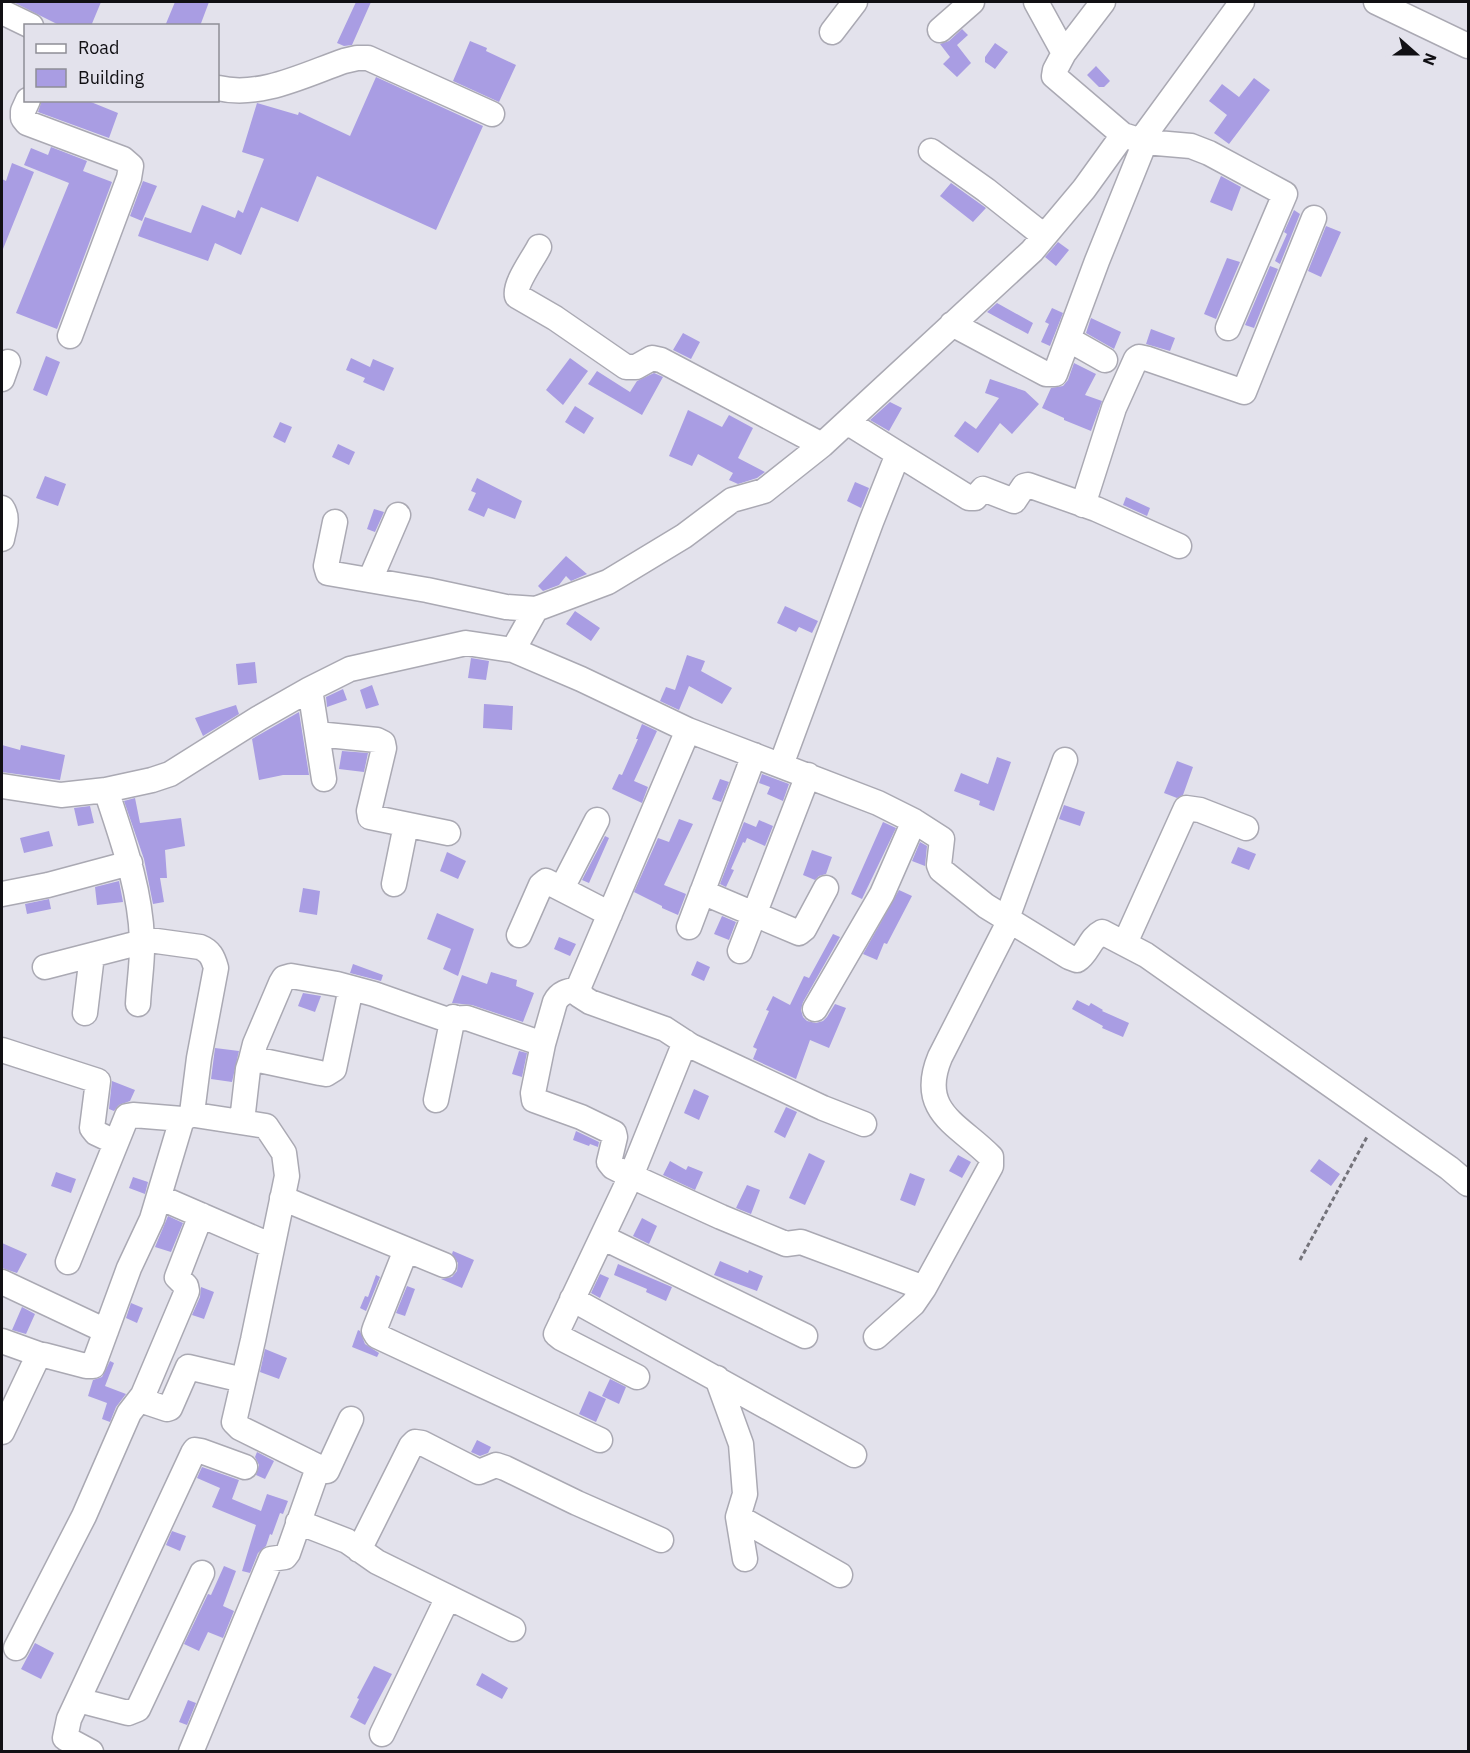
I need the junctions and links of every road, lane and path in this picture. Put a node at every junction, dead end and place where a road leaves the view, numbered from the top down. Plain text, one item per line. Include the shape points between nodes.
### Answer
1 (855, 2) edge
2 (972, 2) edge
3 (1036, 2) edge
4 (1103, 2) edge
5 (1242, 2) edge
6 (1376, 2) edge
7 (2, 12) edge
8 (27, 24) edge
9 (940, 30) dead end
10 (832, 32) dead end
11 (1468, 46) edge
12 (1064, 53) junction
13 (219, 88) edge
14 (27, 102) edge
15 (492, 114) dead end
16 (1136, 139) junction
17 (931, 151) dead end
18 (1314, 218) dead end
19 (1044, 236) junction
20 (539, 247) dead end
21 (952, 324) junction
22 (1228, 328) dead end
23 (70, 336) dead end
24 (1068, 339) junction
25 (1105, 360) dead end
26 (847, 422) junction
27 (822, 445) junction
28 (898, 454) junction
29 (1083, 505) junction
30 (2, 508) edge
31 (398, 515) dead end
32 (335, 522) dead end
33 (2, 539) edge
34 (1179, 546) dead end
35 (370, 580) junction
36 (536, 609) junction
37 (513, 650) junction
38 (310, 689) junction
39 (688, 730) junction
40 (317, 734) junction
41 (754, 755) junction
42 (1065, 760) dead end
43 (781, 765) junction
44 (808, 775) junction
45 (324, 779) dead end
46 (2, 786) edge
47 (106, 790) junction
48 (597, 820) dead end
49 (914, 821) junction
50 (406, 825) junction
51 (1246, 828) dead end
52 (448, 833) dead end
53 (130, 863) junction
54 (394, 884) dead end
55 (562, 888) junction
56 (826, 888) dead end
57 (702, 892) junction
58 (2, 894) edge
59 (610, 914) junction
60 (755, 914) junction
61 (1008, 919) junction
62 (689, 927) dead end
63 (519, 935) dead end
64 (142, 941) junction
65 (1125, 943) junction
66 (741, 951) dead end
67 (92, 955) junction
68 (45, 967) dead end
69 (351, 988) junction
70 (579, 990) junction
71 (138, 1004) dead end
72 (815, 1009) dead end
73 (85, 1013) dead end
74 (453, 1017) junction
75 (685, 1042) junction
76 (543, 1044) junction
77 (2, 1050) edge
78 (251, 1060) junction
79 (436, 1100) dead end
80 (187, 1117) junction
81 (1378, 1118) junction
82 (242, 1121) junction
83 (864, 1124) dead end
84 (115, 1142) junction
85 (631, 1176) junction
86 (1468, 1184) edge
87 (159, 1197) junction
88 (282, 1198) junction
89 (201, 1215) junction
90 (602, 1237) junction
91 (272, 1246) junction
92 (406, 1250) junction
93 (1300, 1260) dead end
94 (68, 1262) dead end
95 (444, 1265) dead end
96 (2, 1282) edge
97 (924, 1288) junction
98 (572, 1299) junction
99 (106, 1331) junction
100 (805, 1336) dead end
101 (876, 1337) dead end
102 (2, 1341) edge
103 (41, 1355) junction
104 (637, 1377) dead end
105 (717, 1378) junction
106 (243, 1380) junction
107 (140, 1400) junction
108 (351, 1419) dead end
109 (2, 1432) edge
110 (600, 1440) dead end
111 (854, 1455) dead end
112 (245, 1467) dead end
113 (318, 1468) junction
114 (738, 1517) junction
115 (298, 1521) junction
116 (661, 1540) dead end
117 (359, 1550) junction
118 (745, 1559) dead end
119 (202, 1573) dead end
120 (840, 1575) dead end
121 (448, 1597) junction
122 (513, 1629) dead end
123 (16, 1648) dead end
124 (78, 1700) junction
125 (382, 1734) dead end
126 (92, 1752) edge
127 (191, 1752) edge

1 - 10 street
2 - 9 street
3 - 12 street
4 - 12 street
5 - 16 street
6 - 11 street
7 - 8 street
12 - 16 street via 1054,76
13 - 15 street via 261,89 344,61 368,58
14 - 23 street via 23,111 27,123 123,159 131,166
16 - 19 street via 1092,179
16 - 22 street via 1191,146 1285,194
16 - 24 street
17 - 19 street
18 - 29 street via 1244,392 1149,359 1136,359 1114,408
19 - 21 street
20 - 27 street via 516,290 520,298 627,367 633,369 656,358
21 - 24 street via 1046,374 1056,374
21 - 26 street
24 - 25 street
26 - 27 street
26 - 28 street
27 - 36 street via 764,491 732,500 684,536 608,582
28 - 29 street via 969,498 985,489 1014,501 1026,485
28 - 43 street
29 - 34 street
30 - 33 street via 6,521
31 - 35 street
32 - 35 street via 328,573
35 - 36 street via 506,607
36 - 37 street
37 - 38 street via 466,642 350,669
37 - 39 street
38 - 40 street
38 - 47 street via 170,774
39 - 41 street
39 - 59 street
40 - 45 street
40 - 50 street via 383,743 368,814
41 - 43 street
41 - 57 street
42 - 61 street
43 - 44 street
44 - 49 street
44 - 60 street
46 - 47 street via 61,795
47 - 53 street
48 - 55 street
49 - 61 street via 942,839 941,870
49 - 72 street via 882,894
50 - 52 street
50 - 54 street
51 - 65 street via 1186,808
53 - 58 street
53 - 64 street
55 - 59 street
55 - 63 street via 543,882
56 - 60 street via 799,933
57 - 60 street
57 - 62 street
59 - 70 street
60 - 66 street
61 - 65 street via 1077,960 1102,932
61 - 97 street via 933,1078 940,1108 947,1119 988,1153 992,1161
64 - 67 street
64 - 71 street
64 - 80 street via 200,947 213,957 216,968
65 - 81 street
67 - 68 street
67 - 73 street
69 - 74 street via 441,1018
69 - 78 street via 300,977 284,978
69 - 78 street via 337,1061 331,1072
70 - 75 street via 590,1002 665,1029
70 - 76 street via 558,996
74 - 76 street via 467,1018
74 - 79 street
75 - 83 street
75 - 85 street
76 - 85 street via 534,1100 614,1133 609,1162
77 - 84 street via 98,1082 92,1128
78 - 82 street
80 - 82 street
80 - 84 street via 129,1115
80 - 87 street
81 - 86 street
81 - 93 path
82 - 88 street via 267,1127 284,1153 287,1176
84 - 94 street
85 - 90 street
85 - 97 street via 786,1244 801,1242
87 - 89 street
87 - 99 street
88 - 91 street
88 - 92 street
89 - 91 street
89 - 107 street via 177,1277 187,1291
90 - 98 street
90 - 100 street
91 - 106 street
92 - 95 street
92 - 110 street via 375,1328 376,1336
96 - 99 street
97 - 101 street via 913,1304
98 - 104 street via 557,1336
98 - 105 street
99 - 103 street via 93,1366
102 - 103 street
103 - 109 street via 35,1360
105 - 111 street
105 - 114 street via 741,1444 745,1494
106 - 107 street via 188,1367 170,1408
106 - 113 street via 236,1425
107 - 123 street via 127,1416 84,1516
108 - 113 street via 328,1470
112 - 124 street via 195,1450
113 - 115 street
114 - 118 street
114 - 120 street
115 - 117 street via 341,1538
115 - 127 street via 286,1556 269,1562
116 - 117 street via 505,1468 496,1465 479,1472 415,1442
117 - 121 street
119 - 124 street via 138,1709 128,1713
121 - 122 street
121 - 125 street
124 - 126 street via 64,1738

